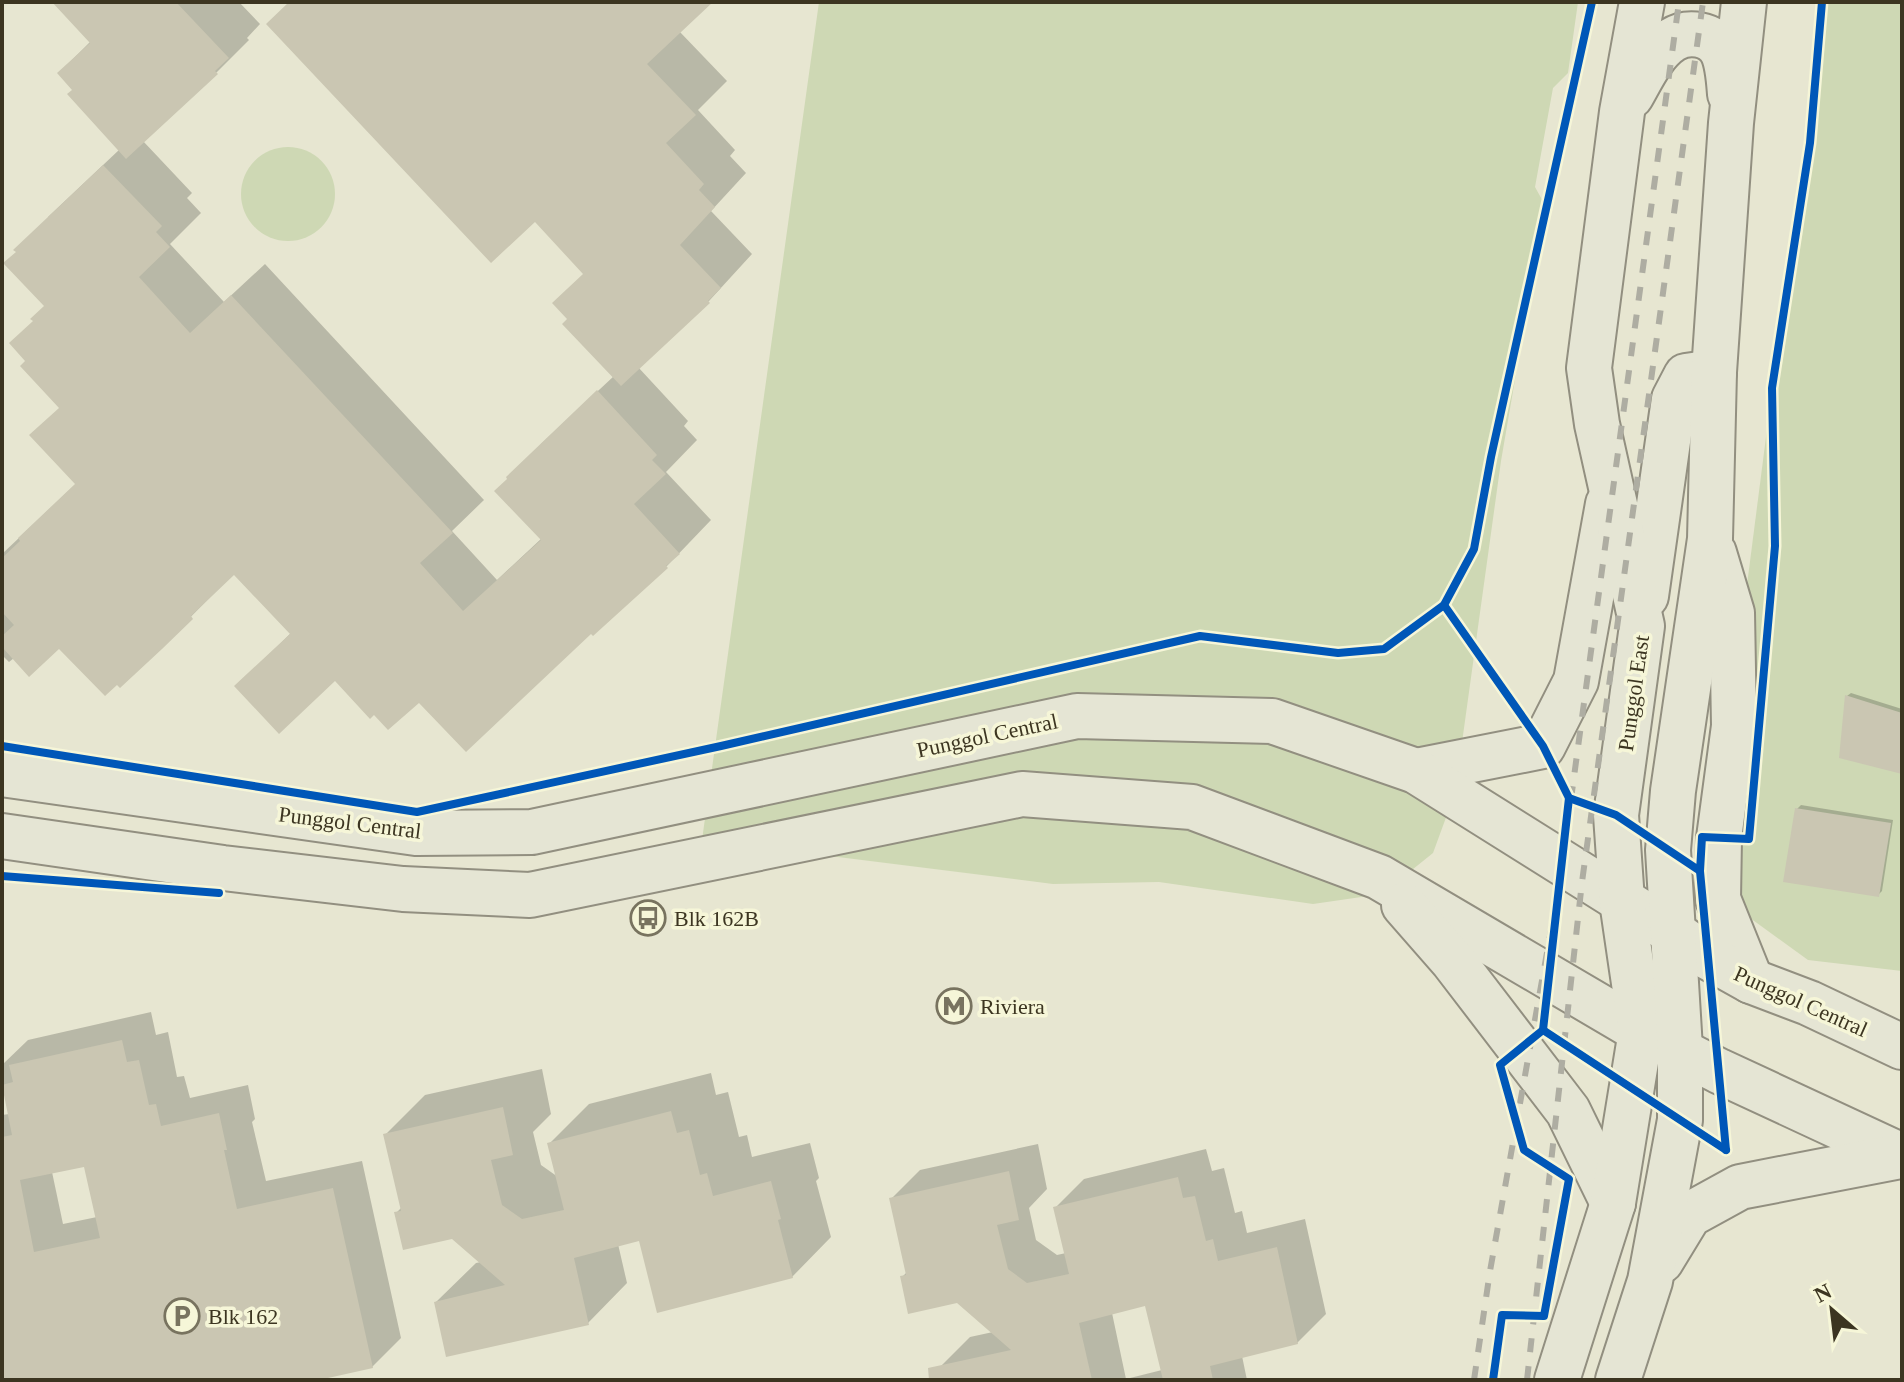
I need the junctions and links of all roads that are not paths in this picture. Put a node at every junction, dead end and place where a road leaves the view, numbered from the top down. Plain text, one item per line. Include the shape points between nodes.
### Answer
1 (1642, 2) edge
2 (1744, 2) edge
3 (1622, 112) junction
4 (1731, 123) junction
5 (1714, 372) junction
6 (1612, 482) junction
7 (1710, 539) junction
8 (1642, 626) junction
9 (1416, 771) junction
10 (2, 774) edge
11 (2, 836) edge
12 (1379, 877) junction
13 (1622, 901) junction
14 (1671, 931) junction
15 (1751, 981) junction
16 (1641, 1031) junction
17 (1902, 1047) edge
18 (1680, 1049) junction
19 (1901, 1156) edge
20 (1613, 1203) junction
21 (1650, 1281) junction
22 (1557, 1380) edge
23 (1618, 1380) edge

1 - 3 main road, Punggol East
2 - 4 main road
3 - 4 main road via 1650,62 1672,40 1690,33 1705,36 1721,50 1729,78
3 - 6 main road, Punggol East via 1589,368
4 - 5 main road
5 - 7 main road
5 - 8 main road via 1686,376 1674,399
6 - 8 main road, Punggol East
6 - 9 main road via 1576,681 1543,746
7 - 14 main road via 1673,791 1668,850
7 - 15 main road via 1732,613 1734,726 1719,838 1718,899
8 - 13 main road, Punggol East via 1616,815
9 - 10 main road, Punggol Central via 1272,721 1077,716 532,832 416,833
9 - 13 main road, Punggol Central
11 - 12 main road via 403,889 530,895 1022,794 1192,807
12 - 16 main road
12 - 20 main road via 1453,961 1568,1111
13 - 14 main road, Punggol Central
13 - 16 main road, Punggol East
14 - 15 main road, Punggol Central
14 - 18 main road
15 - 17 main road, Punggol Central
16 - 18 main road
16 - 20 main road, Punggol East
18 - 19 main road
18 - 21 main road via 1680,1120
19 - 21 main road via 1740,1187 1689,1215
20 - 22 main road, Punggol East
21 - 23 main road

